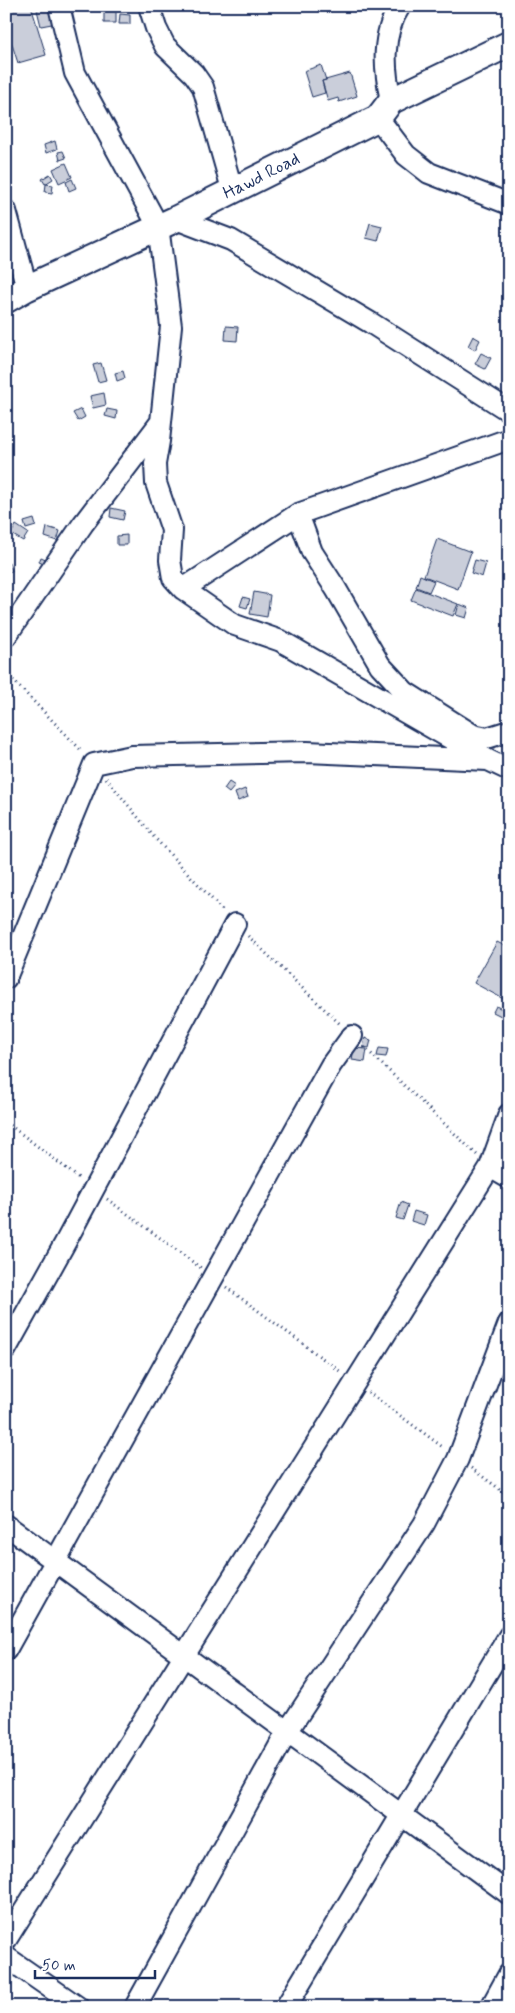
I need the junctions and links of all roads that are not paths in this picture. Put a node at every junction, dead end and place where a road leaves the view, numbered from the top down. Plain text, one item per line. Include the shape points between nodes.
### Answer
1 (59, 6) edge
2 (149, 6) edge
3 (400, 6) edge
4 (509, 44) edge
5 (385, 110) junction
6 (232, 189) junction
7 (509, 204) edge
8 (6, 211) edge
9 (167, 222) junction
10 (17, 294) edge
11 (509, 411) edge
12 (162, 422) junction
13 (509, 439) edge
14 (298, 514) junction
15 (183, 589) junction
16 (6, 636) edge
17 (509, 731) edge
18 (488, 760) junction
19 (509, 770) edge
20 (235, 924) road end
21 (6, 978) edge
22 (352, 1036) road end
23 (509, 1114) edge
24 (490, 1167) junction
25 (509, 1178) edge
26 (509, 1323) edge
27 (6, 1348) edge
28 (6, 1525) edge
29 (55, 1561) junction
30 (509, 1636) edge
31 (6, 1650) edge
32 (184, 1656) junction
33 (287, 1732) junction
34 (401, 1815) junction
35 (509, 1894) edge
36 (6, 1940) edge
37 (6, 1957) edge
38 (509, 1974) edge
39 (78, 2007) edge
40 (134, 2007) edge
41 (286, 2007) edge
42 (491, 2007) edge

1 - 9 street via 75,73
2 - 6 street via 165,46 203,87
3 - 5 street via 387,34
4 - 5 main road, Hawd Road
5 - 6 main road, Hawd Road
5 - 7 street via 406,155 429,173
6 - 9 main road, Hawd Road
8 - 10 street
9 - 10 main road, Hawd Road
9 - 11 street via 231,240
9 - 12 street via 171,326
12 - 15 street via 155,464 156,482 172,530 170,560 173,578
12 - 16 street via 83,524
13 - 14 street
14 - 15 street
14 - 17 street via 312,552 380,665 405,692 473,735 487,738
15 - 18 street via 235,625 281,641
18 - 19 street
18 - 21 street via 307,752 132,756 94,764
20 - 27 street
22 - 29 street via 331,1065
23 - 24 street
24 - 25 street
24 - 32 street
26 - 33 street via 458,1459 424,1524
28 - 29 street
29 - 31 street
29 - 32 street
30 - 34 street
32 - 33 street
32 - 36 street
33 - 34 street
33 - 40 street
34 - 35 street
34 - 41 street
37 - 39 street
38 - 42 street

